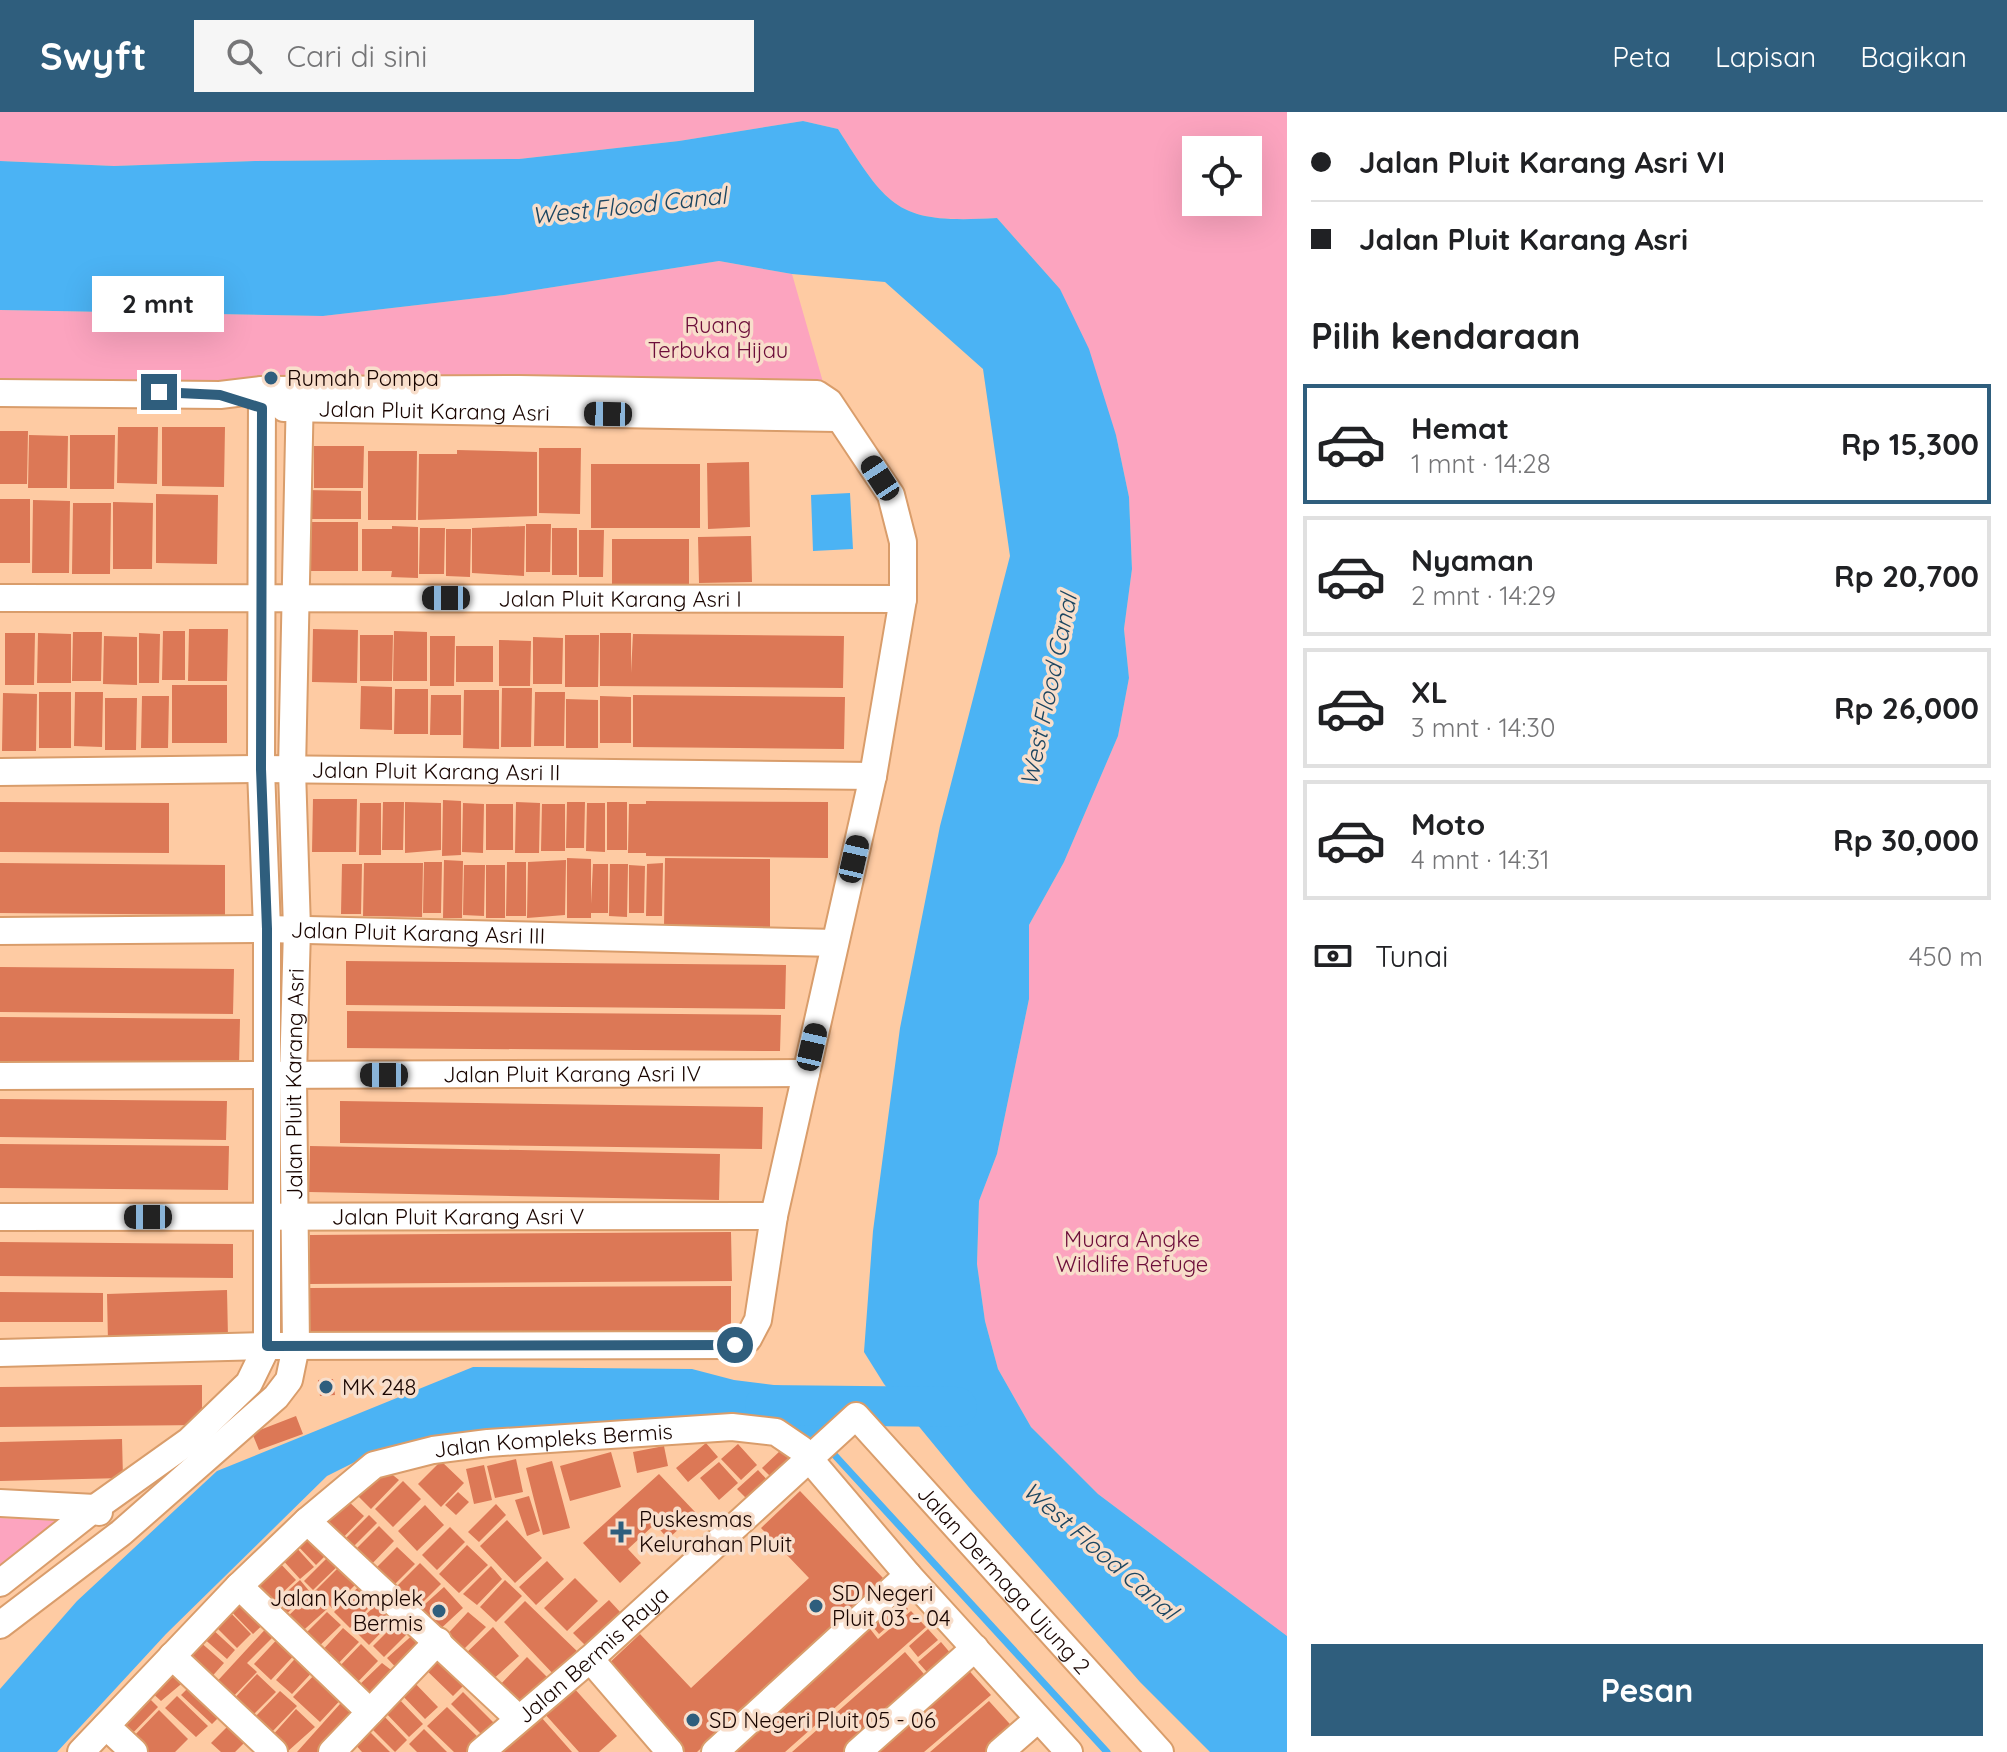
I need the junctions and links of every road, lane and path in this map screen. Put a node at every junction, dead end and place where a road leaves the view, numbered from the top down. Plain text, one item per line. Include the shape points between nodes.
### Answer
1 (0, 393) edge
2 (262, 399) junction
3 (299, 399) junction
4 (262, 597) junction
5 (294, 597) junction
6 (0, 598) edge
7 (903, 599) junction
8 (261, 769) junction
9 (292, 770) junction
10 (0, 772) edge
11 (873, 776) junction
12 (267, 929) junction
13 (297, 929) junction
14 (0, 931) edge
15 (835, 943) junction
16 (806, 1073) junction
17 (0, 1076) edge
18 (280, 1076) junction
19 (266, 1216) junction
20 (296, 1216) junction
21 (774, 1216) junction
22 (0, 1217) edge
23 (267, 1346) junction
24 (296, 1346) junction
25 (0, 1353) edge
26 (847, 1422) joint
27 (812, 1455) junction
28 (0, 1503) edge
29 (95, 1508) junction
30 (307, 1521) junction
31 (121, 1533) junction
32 (908, 1575) junction
33 (0, 1583) edge
34 (239, 1586) junction
35 (0, 1625) edge
36 (438, 1641) junction
37 (975, 1648) junction
38 (172, 1656) junction
39 (590, 1659) junction
40 (370, 1712) junction
41 (519, 1719) junction
42 (1038, 1719) junction
43 (106, 1726) junction
44 (81, 1752) edge
45 (134, 1752) edge
46 (274, 1752) edge
47 (332, 1752) edge
48 (481, 1752) edge
49 (670, 1752) edge
50 (715, 1752) edge
51 (858, 1752) edge
52 (1000, 1752) edge
53 (1069, 1752) edge
54 (1160, 1752) edge

1 - 2 street, Jalan Pluit Karang Asri
2 - 3 street, Jalan Pluit Karang Asri
2 - 4 street, Jalan Pluit Karang Asri
3 - 5 street, Jalan Pluit Karang Asri
3 - 7 street, Jalan Pluit Karang Asri via 763,405 836,418 891,495 903,542
4 - 5 street, Jalan Pluit Karang Asri I
4 - 6 street, Jalan Pluit Karang Asri I
4 - 8 street, Jalan Pluit Karang Asri
5 - 7 street, Jalan Pluit Karang Asri I
5 - 9 street, Jalan Pluit Karang Asri
7 - 11 street
8 - 9 street, Jalan Pluit Karang Asri II
8 - 10 street, Jalan Pluit Karang Asri II
8 - 12 street, Jalan Pluit Karang Asri
9 - 11 street, Jalan Pluit Karang Asri II
9 - 13 street, Jalan Pluit Karang Asri
11 - 15 street
12 - 13 street, Jalan Pluit Karang Asri III
12 - 14 street, Jalan Pluit Karang Asri III
12 - 18 street, Jalan Pluit Karang Asri
13 - 15 street, Jalan Pluit Karang Asri III
13 - 18 street, Jalan Pluit Karang Asri
15 - 16 street
16 - 18 street, Jalan Pluit Karang Asri IV
16 - 21 street
17 - 18 street, Jalan Pluit Karang Asri IV
18 - 19 street, Jalan Pluit Karang Asri
18 - 20 street, Jalan Pluit Karang Asri
19 - 20 street, Jalan Pluit Karang Asri V
19 - 22 street, Jalan Pluit Karang Asri V
19 - 23 street, Jalan Pluit Karang Asri
20 - 21 street, Jalan Pluit Karang Asri V
20 - 24 street, Jalan Pluit Karang Asri
21 - 24 street via 758,1320 748,1339 735,1345
23 - 24 street
23 - 25 street
23 - 29 street, Jalan Pluit Karang Asri via 249,1383 189,1441
24 - 31 street, Jalan Pluit Karang Asri via 289,1380 276,1397
26 - 27 street, Jalan Bermis Raya
26 - 54 street, Jalan Dermaga Ujung 2 via 851,1416 860,1418
27 - 30 street, Jalan Kompleks Bermis via 780,1434 732,1427 433,1450 374,1465
27 - 32 street, Jalan Kompleks Bermis
27 - 39 street, Jalan Bermis Raya
28 - 29 street
29 - 31 street
29 - 33 street, Jalan Pluit Karang Asri
30 - 34 street, Jalan Kompleks Bermis
30 - 36 street
31 - 35 street, Jalan Pluit Karang Asri
32 - 37 street, Jalan Kompleks Bermis
32 - 50 street
34 - 38 street, Jalan Kompleks Bermis
34 - 40 street
36 - 40 street
36 - 41 street
37 - 42 street, Jalan Kompleks Bermis
37 - 51 street
38 - 43 street, Jalan Kompleks Bermis
38 - 46 street
39 - 41 street, Jalan Bermis Raya
39 - 49 street
40 - 47 street
41 - 48 street, Jalan Bermis Raya
42 - 52 street
42 - 53 street, Jalan Kompleks Bermis
43 - 44 street, Jalan Kompleks Bermis
43 - 45 street

